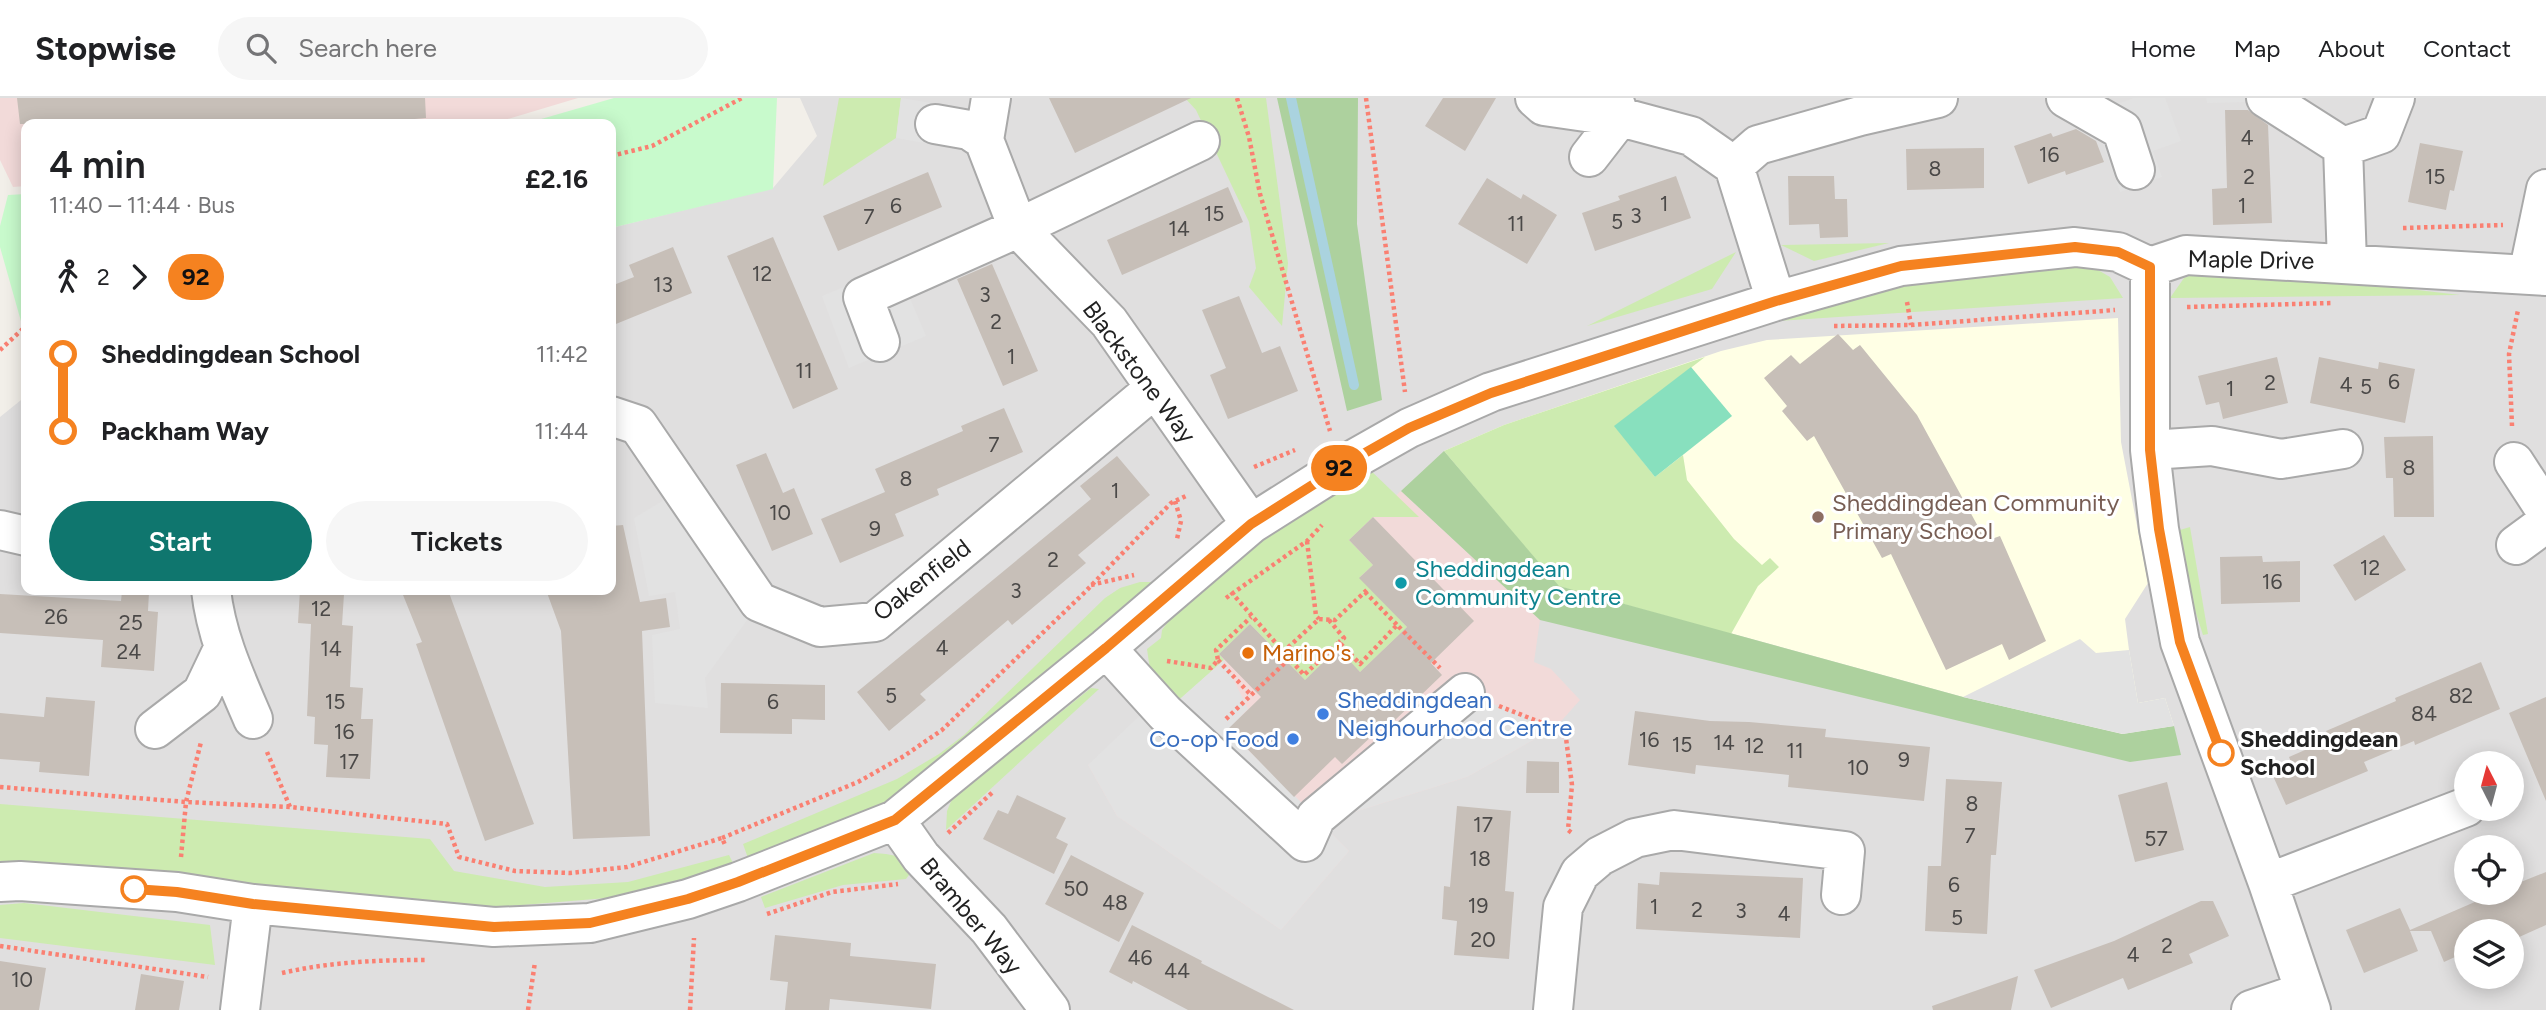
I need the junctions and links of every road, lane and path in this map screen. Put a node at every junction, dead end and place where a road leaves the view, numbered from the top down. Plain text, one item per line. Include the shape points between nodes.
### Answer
1 (742, 98) edge
2 (991, 98) edge
3 (1237, 98) edge
4 (1366, 98) edge
5 (1535, 98) edge
6 (1938, 98) edge
7 (2066, 98) edge
8 (2266, 98) edge
9 (2395, 98) edge
10 (1858, 107) edge
11 (1617, 108) edge
12 (935, 124) dead end
13 (984, 139) junction
14 (1200, 141) dead end
15 (2343, 146) junction
16 (616, 155) edge
17 (1589, 157) dead end
18 (1734, 166) junction
19 (2135, 170) dead end
20 (2543, 207) edge
21 (1018, 228) junction
22 (2401, 228) dead end
23 (2347, 263) junction
24 (2150, 267) junction
25 (2537, 275) edge
26 (1776, 301) junction
27 (2342, 303) dead end
28 (2149, 307) junction
29 (1831, 326) dead end
30 (21, 331) edge
31 (880, 342) dead end
32 (0, 350) edge
33 (1154, 389) junction
34 (616, 418) edge
35 (1409, 428) junction
36 (1331, 436) dead end
37 (1306, 446) dead end
38 (2343, 449) dead end
39 (2150, 450) junction
40 (2514, 462) joint
41 (1219, 481) junction
42 (1175, 501) junction
43 (2546, 512) edge
44 (1325, 522) dead end
45 (2546, 523) edge
46 (1251, 524) junction
47 (0, 530) edge
48 (21, 535) edge
49 (1307, 541) junction
50 (1176, 544) dead end
51 (2516, 545) dead end
52 (1143, 570) dead end
53 (1090, 585) junction
54 (1232, 594) junction
55 (212, 595) edge
56 (1222, 601) dead end
57 (1251, 617) junction
58 (1319, 619) junction
59 (1328, 620) junction
60 (1397, 625) junction
61 (1339, 642) junction
62 (223, 649) junction
63 (1283, 652) junction
64 (1116, 659) junction
65 (1289, 659) junction
66 (1219, 660) junction
67 (1465, 693) junction
68 (1251, 695) junction
69 (253, 719) joint
70 (155, 729) dead end
71 (202, 738) dead end
72 (1200, 744) junction
73 (1003, 783) dead end
74 (0, 787) edge
75 (186, 802) junction
76 (290, 807) junction
77 (2454, 812) edge
78 (895, 820) junction
79 (723, 838) junction
80 (1600, 856) junction
81 (921, 857) junction
82 (0, 882) edge
83 (738, 882) junction
84 (2268, 883) junction
85 (177, 892) junction
86 (1841, 895) dead end
87 (253, 904) junction
88 (766, 914) dead end
89 (694, 938) dead end
90 (0, 946) edge
91 (535, 962) dead end
92 (242, 996) edge
93 (2308, 1001) edge
94 (527, 1010) edge
95 (690, 1010) edge
96 (1050, 1010) edge
97 (1553, 1010) edge
98 (2251, 1010) edge

1 - 16 path via 652,146
2 - 13 street
3 - 36 path via 1260,194
4 - 35 path
5 - 11 street via 1544,106
6 - 10 street
7 - 19 street via 2122,130
8 - 15 street
9 - 15 street via 2381,134
10 - 18 street via 1758,145
11 - 17 street
11 - 18 street via 1691,136
12 - 13 street via 969,130
13 - 21 street, Blackstone Way
14 - 21 street
15 - 23 street
18 - 26 street
20 - 22 path
20 - 25 street
21 - 31 street via 863,297
21 - 33 street, Blackstone Way via 1109,322
23 - 24 street, Maple Drive via 2186,255
23 - 25 street, Maple Drive
24 - 26 street via 2118,252 2075,247 1901,266
24 - 28 street
25 - 40 path via 2509,354
26 - 35 street via 1491,393
27 - 28 path
28 - 29 path via 1911,325
28 - 39 street
30 - 32 path
33 - 34 street, Oakenfield via 875,622 820,627 759,602 638,425
33 - 41 street, Blackstone Way
35 - 46 street
37 - 41 path
38 - 39 street via 2281,459 2212,446
39 - 84 street via 2180,642
40 - 43 street
41 - 42 path
41 - 46 street, Blackstone Way
42 - 50 path via 1181,521
42 - 53 path
44 - 49 path
45 - 51 street
46 - 64 street
47 - 48 street
49 - 54 path
49 - 58 path
52 - 53 path
53 - 79 path via 942,730 914,750 858,782
54 - 56 path
54 - 57 path
55 - 62 street
57 - 63 path
57 - 66 path via 1216,650
58 - 59 path
58 - 63 path
59 - 60 path via 1335,620 1367,590
59 - 61 path via 1343,638
60 - 61 path via 1360,664
60 - 67 path
61 - 65 path via 1304,675
62 - 69 street
62 - 70 street via 202,693
63 - 65 path
64 - 66 path via 1142,657 1211,668
64 - 72 street
64 - 78 street
65 - 68 path
66 - 68 path
67 - 72 street via 1316,817 1305,842
67 - 80 path via 1555,728 1566,738 1572,785 1568,830
68 - 72 path
69 - 76 path
71 - 75 path
73 - 81 path
74 - 75 path
75 - 76 path
75 - 85 path
76 - 79 path via 447,824 459,857 515,871 570,873 627,867
77 - 84 street
78 - 81 street, Bramber Way
78 - 83 street
79 - 83 path
80 - 86 street via 1635,838 1674,830 1844,851
80 - 97 street via 1580,873 1563,907
81 - 88 path via 906,883 832,892
81 - 96 street, Bramber Way via 989,929
82 - 85 street
83 - 87 street via 688,899 576,924 494,927
84 - 93 street
85 - 87 street
87 - 92 street
89 - 95 path
90 - 92 path
91 - 94 path
93 - 98 street

